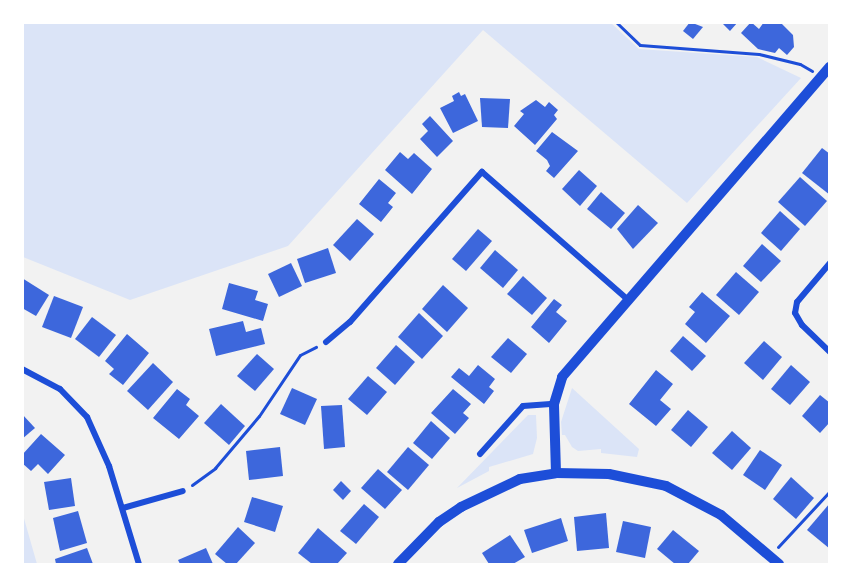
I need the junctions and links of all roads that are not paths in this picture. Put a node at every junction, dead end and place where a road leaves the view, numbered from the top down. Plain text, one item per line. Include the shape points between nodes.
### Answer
1 (830, 68) edge
2 (830, 263) edge
3 (628, 300) junction
4 (326, 342) road end
5 (830, 352) edge
6 (22, 369) edge
7 (554, 404) junction
8 (480, 454) dead end
9 (556, 474) junction
10 (183, 491) road end
11 (123, 508) junction
12 (139, 564) edge
13 (398, 564) edge
14 (779, 564) edge

1 - 3 street
2 - 5 street via 797,303 795,313 801,325
3 - 4 street via 482,172 350,322
3 - 7 street via 562,377
6 - 11 street via 60,389 87,417
7 - 8 street via 523,406
7 - 9 street
9 - 13 street via 520,479 469,502 439,522
9 - 14 street via 609,474 666,486 721,515
10 - 11 street
11 - 12 street

